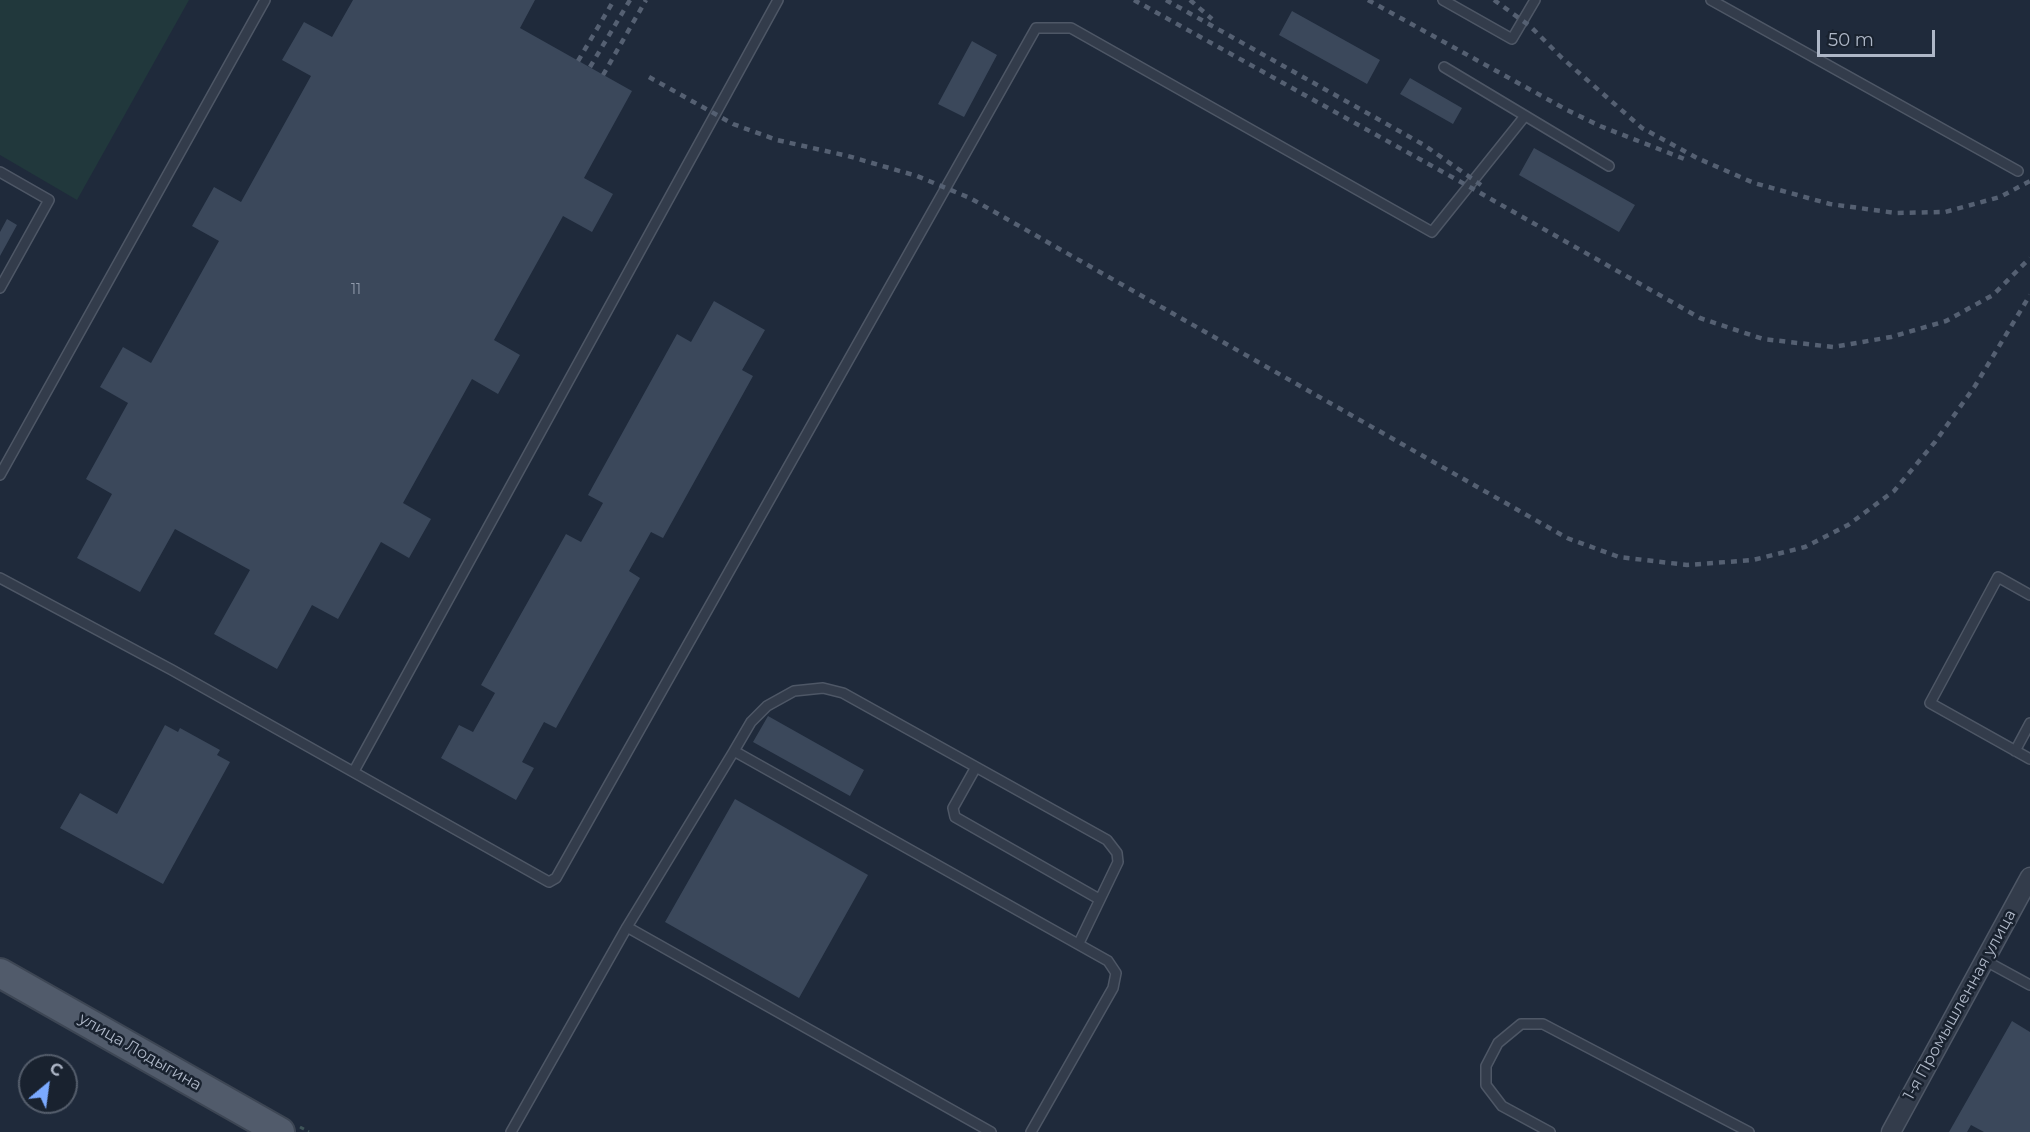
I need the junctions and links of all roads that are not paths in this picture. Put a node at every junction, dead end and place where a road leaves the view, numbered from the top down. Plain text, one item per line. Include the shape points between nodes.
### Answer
1 (265, 0) edge
2 (778, 0) edge
3 (1443, 0) edge
4 (1535, 0) edge
5 (1711, 0) edge
6 (1444, 67) dead end
7 (1525, 116) junction
8 (1609, 166) dead end
9 (2018, 171) dead end
10 (0, 172) edge
11 (0, 288) edge
12 (0, 475) edge
13 (0, 578) edge
14 (2030, 595) edge
15 (2030, 723) edge
16 (734, 751) junction
17 (2015, 751) junction
18 (2030, 759) edge
19 (975, 767) junction
20 (354, 771) junction
21 (2030, 877) edge
22 (1099, 899) junction
23 (627, 927) junction
24 (1079, 943) junction
25 (1984, 960) junction
26 (0, 973) edge
27 (2030, 985) edge
28 (280, 1132) edge
29 (511, 1132) edge
30 (991, 1132) edge
31 (1031, 1132) edge
32 (1550, 1132) edge
33 (1749, 1132) edge
34 (1891, 1132) edge

1 - 12 lane
2 - 20 lane
3 - 4 lane via 1512,39
5 - 9 lane
6 - 7 lane
7 - 8 lane
7 - 20 lane via 1432,232 1071,28 1036,28 556,878 549,882
10 - 11 lane via 49,200
13 - 20 lane
14 - 17 lane via 1998,577 1930,703
15 - 17 lane
16 - 19 lane via 767,706 794,691 823,688 843,693
16 - 23 lane
16 - 24 lane
17 - 18 lane
19 - 22 lane via 1107,840 1117,852 1118,862
19 - 22 lane via 953,808 956,817
21 - 25 street, 1-я Промышленная улица
22 - 24 lane
23 - 29 lane
23 - 30 lane
24 - 31 lane via 1108,961 1116,973 1113,988
25 - 27 lane
25 - 34 street, 1-я Промышленная улица
26 - 28 main road, улица Лодыгина
32 - 33 lane via 1502,1106 1486,1085 1486,1066 1498,1043 1521,1024 1543,1024

